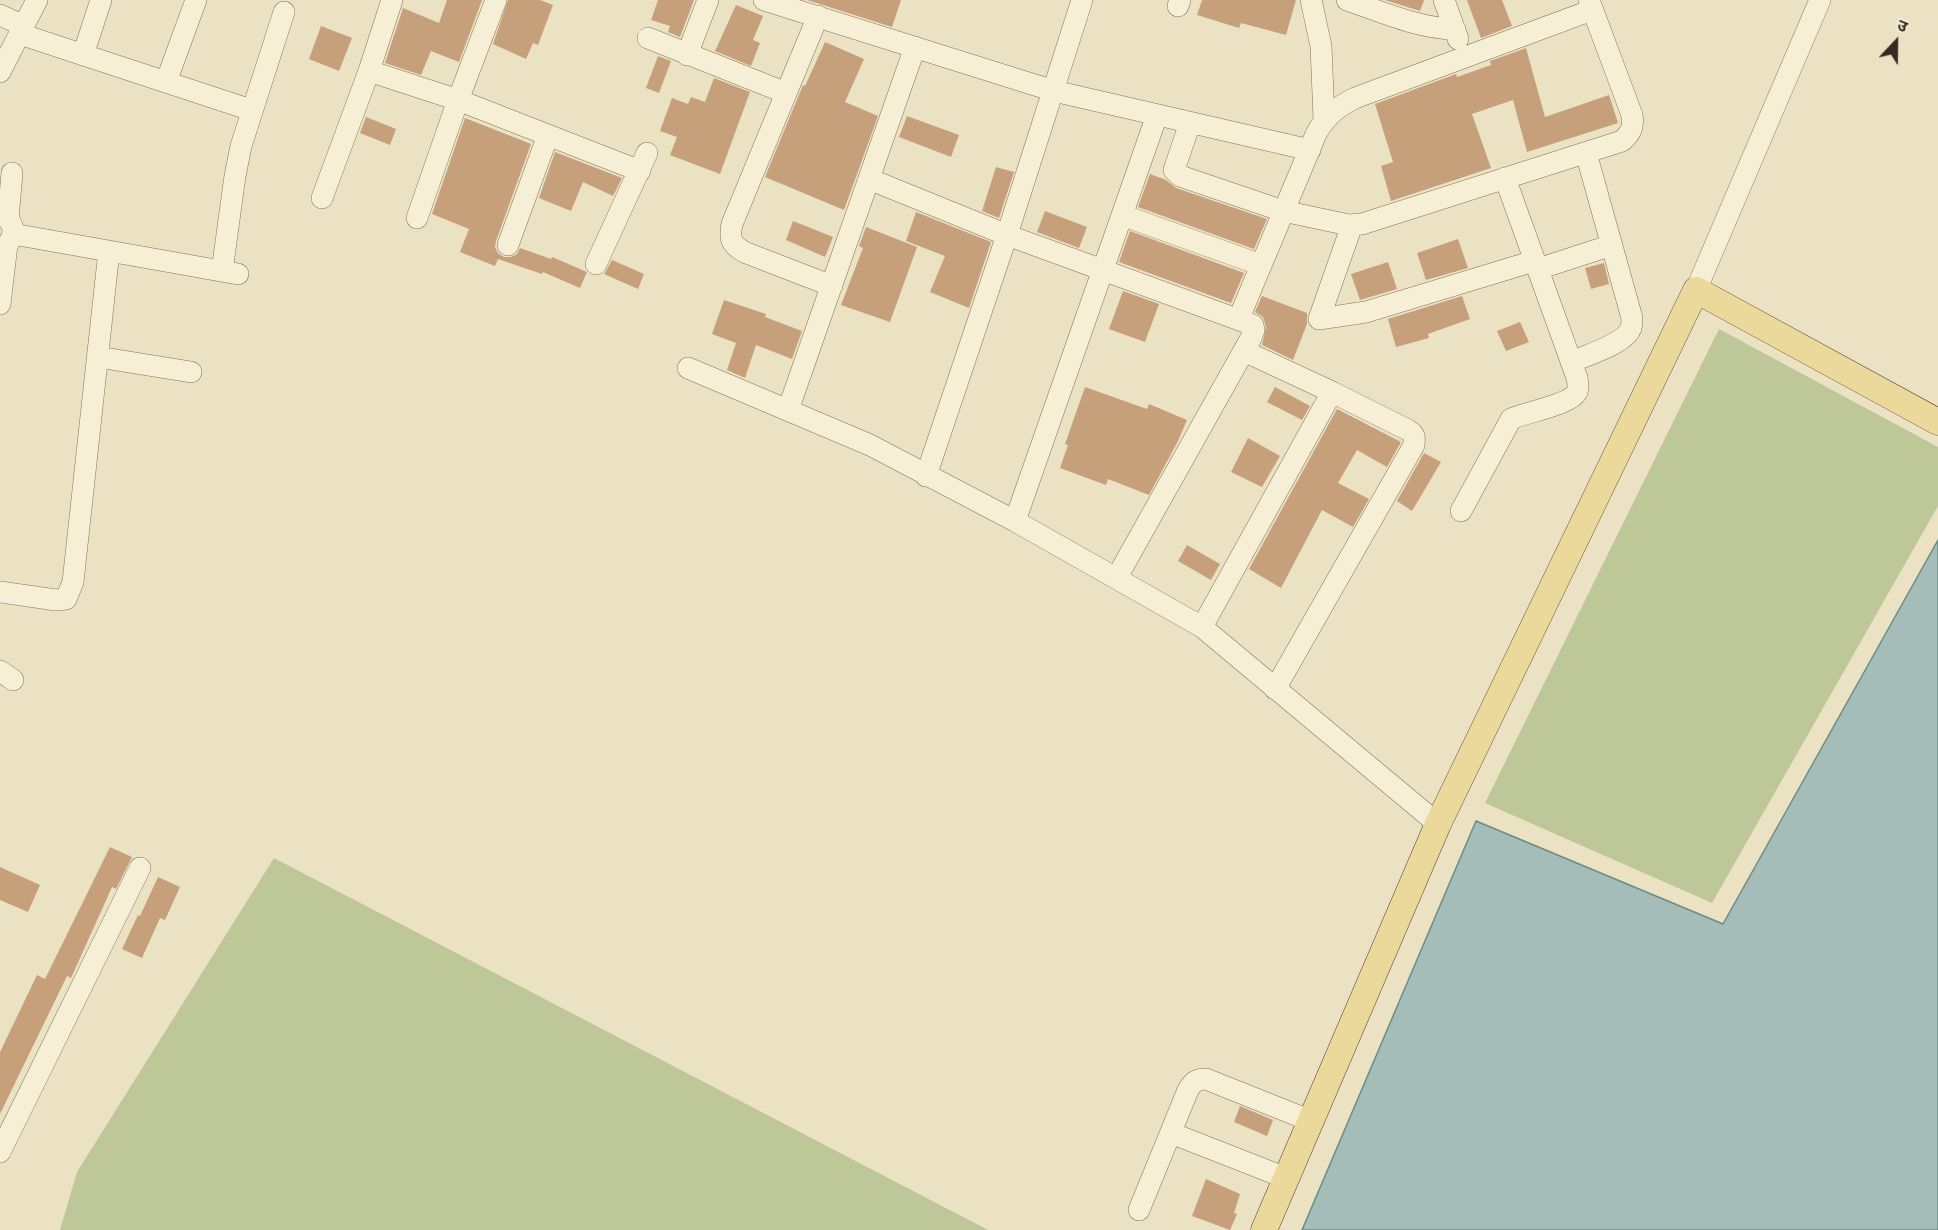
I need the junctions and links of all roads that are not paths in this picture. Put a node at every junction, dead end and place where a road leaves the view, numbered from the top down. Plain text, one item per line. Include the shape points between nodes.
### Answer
1 (37, 0) edge
2 (101, 0) edge
3 (196, 0) edge
4 (392, 0) edge
5 (496, 0) edge
6 (708, 0) edge
7 (764, 0) edge
8 (1082, 0) edge
9 (1311, 0) edge
10 (1347, 0) edge
11 (1444, 0) edge
12 (1820, 0) edge
13 (1591, 5) edge
14 (284, 12) dead end
15 (0, 15) edge
16 (818, 16) junction
17 (1455, 29) junction
18 (22, 30) junction
19 (648, 38) dead end
20 (915, 47) junction
21 (83, 55) junction
22 (687, 55) junction
23 (1465, 57) junction
24 (369, 71) junction
25 (0, 72) edge
26 (166, 82) junction
27 (1054, 91) junction
28 (786, 93) junction
29 (458, 100) junction
30 (251, 110) junction
31 (1157, 116) junction
32 (1324, 119) junction
33 (1190, 123) junction
34 (548, 135) junction
35 (1310, 150) junction
36 (1586, 153) junction
37 (12, 173) dead end
38 (1505, 178) junction
39 (869, 179) junction
40 (322, 198) dead end
41 (1283, 210) junction
42 (1122, 215) junction
43 (417, 218) dead end
44 (1352, 225) junction
45 (6, 232) edge
46 (1007, 235) junction
47 (508, 245) dead end
48 (1612, 245) junction
49 (109, 251) junction
50 (596, 264) dead end
51 (1261, 265) junction
52 (1536, 265) junction
53 (1103, 270) junction
54 (832, 286) junction
55 (1696, 290) junction
56 (0, 304) edge
57 (1239, 318) junction
58 (1244, 351) junction
59 (98, 357) junction
60 (1571, 362) junction
61 (688, 368) dead end
62 (191, 372) dead end
63 (1332, 392) junction
64 (788, 410) junction
65 (1938, 422) edge
66 (926, 476) junction
67 (1461, 511) dead end
68 (1015, 521) junction
69 (1117, 577) junction
70 (0, 592) edge
71 (1202, 627) junction
72 (1275, 689) junction
73 (1438, 824) junction
74 (140, 868) dead end
75 (1311, 1120) junction
76 (1171, 1133) junction
77 (0, 1152) edge
78 (1286, 1178) junction
79 (1139, 1210) dead end
80 (1264, 1230) edge

1 - 18 street
2 - 21 street
3 - 26 street
4 - 24 street
5 - 29 street
6 - 22 street
7 - 16 street
8 - 27 street
9 - 32 street via 1321,46
10 - 17 street via 1419,24
11 - 17 street
12 - 55 street
13 - 23 street
13 - 36 street via 1634,124 1622,141
14 - 30 street
15 - 18 street
16 - 20 street
16 - 28 street
17 - 23 street
18 - 21 street
18 - 25 street
19 - 22 street
20 - 27 street
20 - 39 street
21 - 26 street
22 - 28 street
23 - 32 street via 1355,98
24 - 29 street
24 - 40 street
26 - 30 street
27 - 31 street
27 - 46 street
28 - 54 street via 729,237 744,252
29 - 34 street
29 - 43 street
30 - 49 street via 235,176 230,273
31 - 33 street
31 - 42 street
32 - 35 street
33 - 35 street
33 - 41 street via 1174,170 1180,176
34 - 47 street
34 - 50 street via 644,162
35 - 41 street
36 - 38 street
36 - 48 street
37 - 45 street
38 - 44 street
38 - 52 street
39 - 46 street
39 - 54 street
41 - 44 street
41 - 51 street
42 - 51 street
42 - 53 street
44 - 52 street via 1319,319 1366,312
45 - 49 street
45 - 56 street
46 - 53 street
46 - 66 street
48 - 52 street
48 - 60 street via 1632,318 1631,328 1613,344
49 - 59 street
51 - 57 street
52 - 60 street
53 - 57 street
53 - 68 street
54 - 64 street
55 - 65 main road
55 - 73 main road
57 - 58 street via 1253,325 1254,330
58 - 63 street
58 - 69 street
59 - 62 street
59 - 70 street via 69,593 66,599 56,600
60 - 67 street via 1576,394 1569,400 1511,419
61 - 64 street
63 - 71 street
63 - 72 street via 1413,433 1414,445
64 - 66 street via 870,445
66 - 68 street
68 - 69 street
69 - 71 street
71 - 72 street
72 - 73 street
73 - 75 main road
74 - 77 street
75 - 76 street via 1198,1079 1188,1090
75 - 78 main road
76 - 78 street
76 - 79 street
78 - 80 main road

